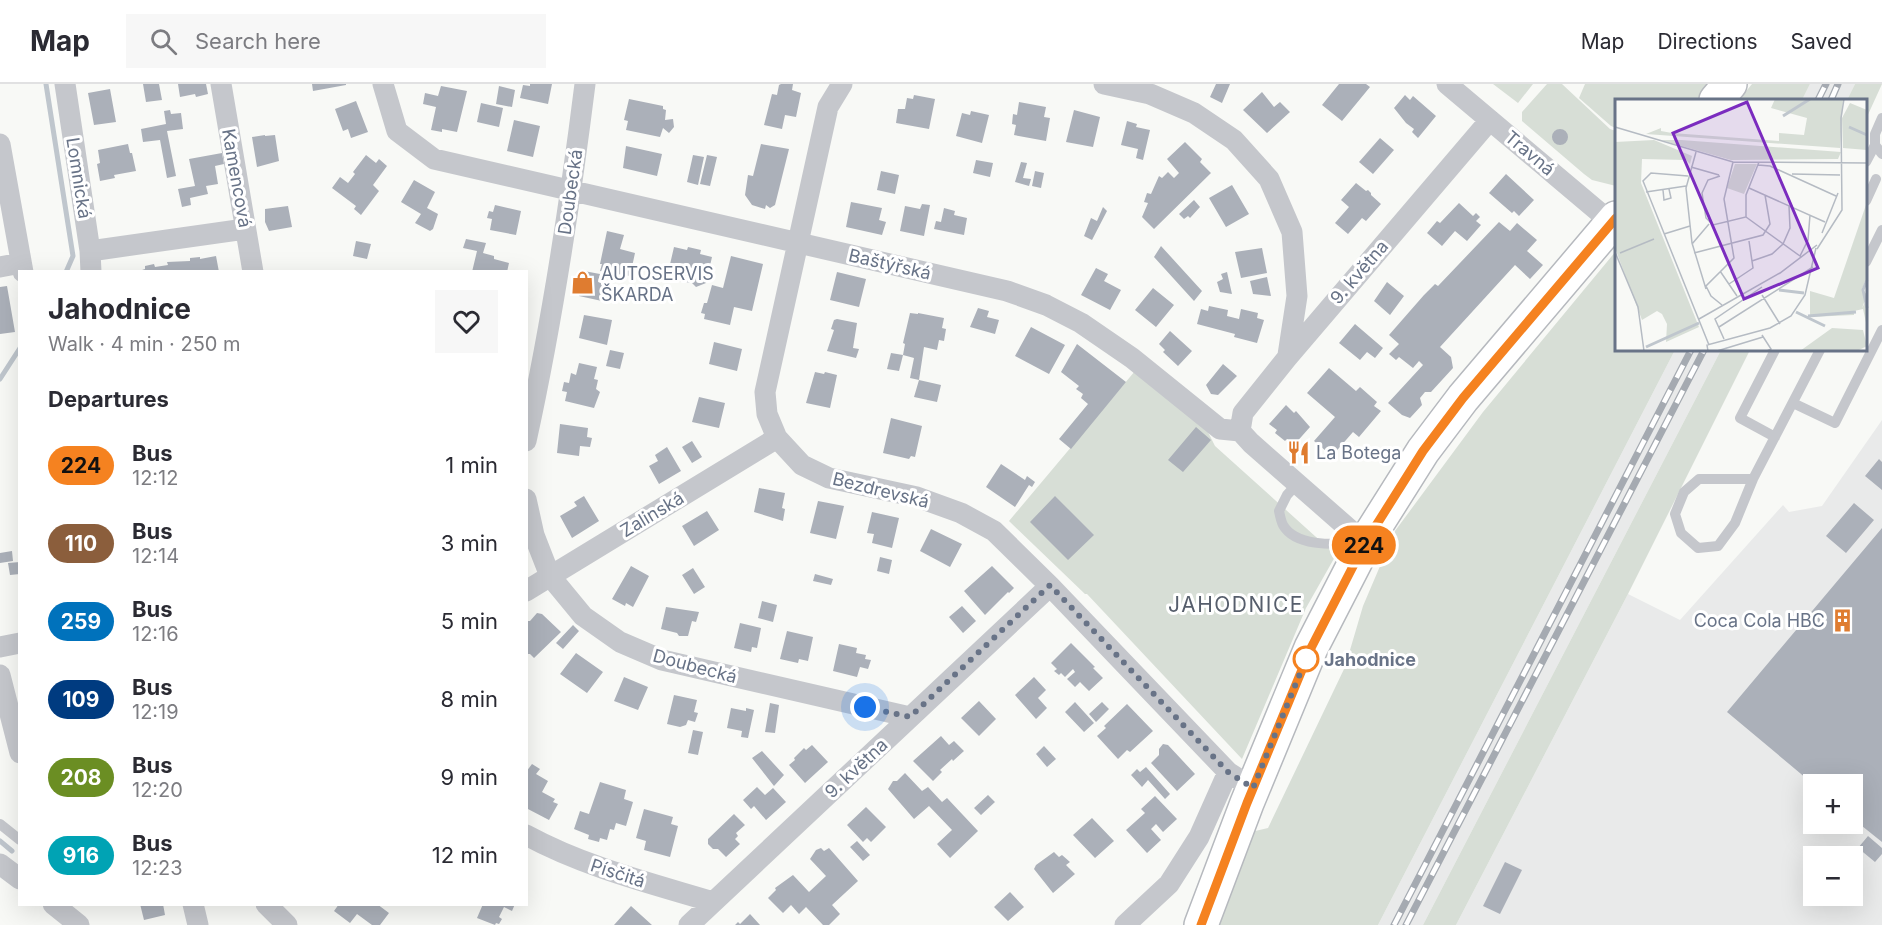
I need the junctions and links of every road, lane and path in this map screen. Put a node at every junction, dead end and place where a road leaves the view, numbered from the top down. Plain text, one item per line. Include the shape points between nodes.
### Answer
1 (65, 84) edge
2 (221, 84) edge
3 (383, 84) edge
4 (585, 84) edge
5 (842, 84) edge
6 (1104, 84) edge
7 (1447, 84) edge
8 (1730, 84) edge
9 (1717, 99) edge
10 (1882, 118) edge
11 (1490, 120) junction
12 (0, 144) edge
13 (1878, 149) edge
14 (1867, 161) edge
15 (1876, 179) dead end
16 (572, 191) junction
17 (1867, 199) edge
18 (1614, 220) edge
19 (245, 229) junction
20 (1882, 230) edge
21 (797, 243) junction
22 (1867, 260) edge
23 (90, 266) edge
24 (0, 267) edge
25 (22, 267) edge
26 (253, 270) edge
27 (1297, 296) junction
28 (1326, 310) junction
29 (1882, 330) edge
30 (1774, 351) edge
31 (1819, 351) edge
32 (1287, 358) junction
33 (534, 369) edge
34 (1793, 402) junction
35 (528, 423) edge
36 (1240, 431) junction
37 (1775, 437) junction
38 (777, 438) junction
39 (1753, 479) junction
40 (1298, 483) junction
41 (528, 508) edge
42 (1365, 543) junction
43 (550, 576) junction
44 (1050, 585) junction
45 (528, 590) edge
46 (18, 643) edge
47 (0, 647) edge
48 (0, 675) edge
49 (910, 717) junction
50 (18, 745) edge
51 (1241, 780) junction
52 (0, 824) edge
53 (528, 836) edge
54 (18, 838) edge
55 (0, 864) edge
56 (18, 878) edge
57 (713, 902) junction
58 (55, 906) edge
59 (193, 906) edge
60 (268, 906) edge
61 (79, 925) edge
62 (198, 925) edge
63 (287, 925) edge
64 (689, 925) edge
65 (1125, 925) edge
66 (1201, 925) edge

1 - 23 street, Lomnická
2 - 19 street, Kamencová
3 - 16 street, Baštýřská via 397,131 434,159
4 - 16 street, Doubecká
5 - 21 street, Bezdrevská via 828,107
6 - 27 street via 1150,94 1194,114 1234,140 1269,179 1292,232
7 - 11 street, Travná
8 - 9 main road
10 - 13 lane via 1875,134
11 - 18 street, Travná
11 - 28 street, 9. května
12 - 25 street
13 - 14 lane
15 - 17 lane
16 - 21 street, Baštýřská
16 - 33 street, Doubecká
18 - 42 main road via 1463,398 1423,451
19 - 23 street
19 - 26 street, Kamencová
20 - 22 lane
21 - 36 street, Baštýřská via 1007,291 1046,305 1081,323 1132,358 1220,429
21 - 38 street, Bezdrevská via 765,392 767,414
24 - 25 street
27 - 28 street via 1313,312
27 - 32 street
28 - 32 street, 9. května
29 - 34 lane via 1835,423
30 - 37 lane via 1740,418
31 - 34 lane
32 - 36 street, 9. května via 1243,413
33 - 35 street, Doubecká
34 - 37 lane
36 - 40 street, Baštýřská
37 - 39 lane
38 - 43 street, Zalinská
38 - 44 street, Bezdrevská via 802,465 830,478 917,497 970,517 994,531
39 - 39 lane via 1699,479 1684,492 1675,514 1681,533 1698,548 1718,546 1735,523
40 - 42 street, Baštýřská
40 - 42 lane via 1279,511 1290,533 1313,543
41 - 43 street, Doubecká
42 - 51 main road
43 - 45 street, Zalinská
43 - 49 street, Doubecká via 583,616 620,642 662,660
44 - 49 street, 9. května
44 - 51 street, Bezdrevská
46 - 47 street
48 - 50 street
49 - 57 street, 9. května
51 - 65 street via 1169,884
51 - 66 main road
52 - 54 lane
53 - 57 street, Písčitá via 599,868
55 - 56 street
57 - 64 street, 9. května
58 - 61 street
59 - 62 street
60 - 63 street

